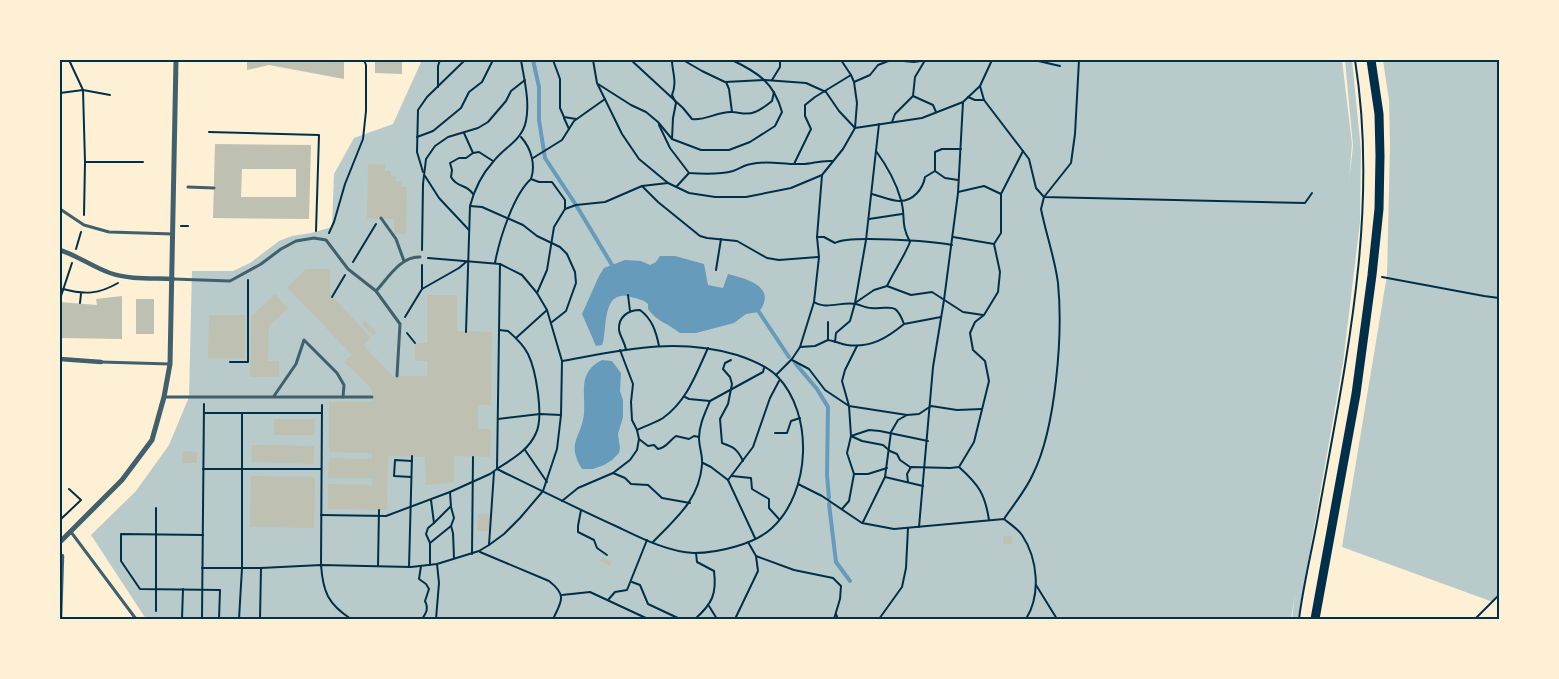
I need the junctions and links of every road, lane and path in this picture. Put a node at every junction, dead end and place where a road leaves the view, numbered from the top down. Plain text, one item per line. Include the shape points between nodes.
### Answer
1 (69, 60) edge
2 (176, 60) edge
3 (364, 60) edge
4 (440, 60) edge
5 (465, 60) edge
6 (493, 60) edge
7 (521, 60) edge
8 (553, 60) edge
9 (593, 60) edge
10 (631, 60) edge
11 (673, 60) edge
12 (683, 60) edge
13 (732, 60) edge
14 (780, 60) edge
15 (841, 60) edge
16 (892, 60) edge
17 (927, 60) edge
18 (992, 60) edge
19 (1034, 60) edge
20 (1079, 60) edge
21 (1355, 60) edge
22 (1371, 60) edge
23 (924, 62) junction
24 (1060, 66) dead end
25 (851, 75) junction
26 (524, 80) junction
27 (765, 80) junction
28 (772, 80) junction
29 (725, 82) junction
30 (854, 82) junction
31 (597, 83) junction
32 (438, 86) junction
33 (980, 86) junction
34 (83, 90) junction
35 (774, 92) junction
36 (826, 92) junction
37 (60, 93) edge
38 (110, 95) dead end
39 (913, 96) junction
40 (968, 97) junction
41 (605, 99) junction
42 (984, 100) junction
43 (676, 102) junction
44 (963, 102) junction
45 (732, 112) junction
46 (936, 112) junction
47 (564, 117) junction
48 (576, 119) junction
49 (658, 122) junction
50 (892, 122) junction
51 (879, 124) junction
52 (856, 128) junction
53 (569, 129) junction
54 (209, 132) dead end
55 (464, 133) junction
56 (520, 136) junction
57 (417, 137) junction
58 (672, 139) junction
59 (60, 141) edge
60 (962, 149) junction
61 (876, 151) junction
62 (1023, 151) junction
63 (60, 153) edge
64 (473, 153) junction
65 (532, 158) junction
66 (493, 161) junction
67 (85, 162) junction
68 (143, 162) dead end
69 (833, 162) junction
70 (794, 164) junction
71 (935, 171) junction
72 (690, 173) junction
73 (424, 175) junction
74 (822, 175) junction
75 (531, 179) junction
76 (958, 180) junction
77 (668, 182) junction
78 (642, 186) junction
79 (676, 186) junction
80 (188, 187) dead end
81 (214, 188) dead end
82 (958, 192) junction
83 (473, 194) junction
84 (872, 194) junction
85 (1001, 194) junction
86 (1312, 194) dead end
87 (1044, 197) junction
88 (902, 201) junction
89 (470, 206) junction
90 (60, 209) edge
91 (565, 209) junction
92 (902, 214) junction
93 (381, 218) joint
94 (509, 219) junction
95 (869, 219) junction
96 (84, 224) junction
97 (469, 230) junction
98 (174, 234) junction
99 (817, 237) junction
100 (953, 237) junction
101 (314, 238) junction
102 (721, 239) junction
103 (326, 240) junction
104 (866, 240) junction
105 (910, 242) junction
106 (552, 243) junction
107 (994, 244) junction
108 (952, 245) junction
109 (60, 250) edge
110 (74, 255) junction
111 (421, 257) junction
112 (819, 257) junction
113 (404, 261) junction
114 (467, 262) junction
115 (495, 264) junction
116 (500, 264) junction
117 (348, 269) junction
118 (716, 270) dead end
119 (248, 271) junction
120 (1372, 275) junction
121 (130, 276) junction
122 (173, 279) junction
123 (887, 286) junction
124 (63, 289) junction
125 (422, 289) junction
126 (376, 290) junction
127 (537, 293) junction
128 (81, 294) junction
129 (628, 295) dead end
130 (332, 296) dead end
131 (1499, 298) edge
132 (60, 299) edge
133 (944, 300) junction
134 (814, 302) junction
135 (80, 303) dead end
136 (855, 303) junction
137 (547, 310) junction
138 (630, 311) junction
139 (984, 315) junction
140 (941, 317) junction
141 (551, 322) junction
142 (828, 322) dead end
143 (400, 324) junction
144 (904, 324) junction
145 (499, 330) junction
146 (466, 332) dead end
147 (516, 338) junction
148 (828, 340) junction
149 (835, 342) junction
150 (659, 346) junction
151 (858, 346) junction
152 (800, 347) junction
153 (708, 348) junction
154 (620, 350) junction
155 (626, 350) junction
156 (60, 359) edge
157 (792, 359) junction
158 (731, 360) dead end
159 (562, 361) junction
160 (101, 362) joint
161 (230, 362) dead end
162 (170, 364) junction
163 (764, 368) junction
164 (776, 375) junction
165 (397, 376) dead end
166 (780, 380) junction
167 (731, 389) junction
168 (684, 396) junction
169 (164, 397) junction
170 (204, 397) junction
171 (274, 397) junction
172 (322, 397) junction
173 (343, 397) junction
174 (372, 397) dead end
175 (710, 401) junction
176 (849, 406) junction
177 (931, 406) junction
178 (982, 409) junction
179 (204, 413) junction
180 (242, 413) junction
181 (322, 413) junction
182 (540, 414) junction
183 (561, 414) junction
184 (907, 415) junction
185 (800, 418) junction
186 (498, 419) junction
187 (637, 430) junction
188 (892, 432) junction
189 (776, 433) dead end
190 (851, 436) junction
191 (699, 437) junction
192 (639, 439) junction
193 (928, 441) junction
194 (525, 450) junction
195 (890, 451) junction
196 (412, 456) dead end
197 (473, 456) dead end
198 (412, 461) junction
199 (742, 461) junction
200 (702, 463) junction
201 (911, 467) junction
202 (959, 467) junction
203 (887, 468) junction
204 (925, 468) junction
205 (204, 469) junction
206 (242, 469) junction
207 (321, 469) junction
208 (497, 469) junction
209 (494, 471) junction
210 (613, 473) junction
211 (854, 474) junction
212 (731, 476) junction
213 (411, 477) junction
214 (885, 477) junction
215 (728, 480) junction
216 (473, 482) junction
217 (547, 482) junction
218 (908, 482) junction
219 (798, 484) junction
220 (923, 486) junction
221 (69, 489) dead end
222 (450, 492) junction
223 (543, 492) junction
224 (432, 500) junction
225 (562, 501) junction
226 (690, 503) junction
227 (451, 507) junction
228 (156, 508) dead end
229 (411, 508) junction
230 (379, 510) dead end
231 (580, 510) junction
232 (841, 510) junction
233 (321, 515) junction
234 (379, 516) junction
235 (779, 519) junction
236 (1004, 519) junction
237 (60, 520) edge
238 (989, 520) junction
239 (434, 523) junction
240 (862, 523) junction
241 (451, 526) junction
242 (919, 527) junction
243 (908, 528) junction
244 (70, 532) junction
245 (156, 534) junction
246 (203, 535) junction
247 (755, 538) junction
248 (647, 540) junction
249 (60, 542) edge
250 (652, 542) junction
251 (748, 542) junction
252 (430, 543) junction
253 (489, 544) junction
254 (479, 551) junction
255 (696, 553) junction
256 (472, 554) junction
257 (607, 555) dead end
258 (62, 556) dead end
259 (756, 556) junction
260 (454, 559) junction
261 (438, 564) junction
262 (321, 565) junction
263 (430, 565) junction
264 (378, 566) junction
265 (421, 566) junction
266 (409, 567) junction
267 (202, 568) junction
268 (242, 568) junction
269 (261, 568) junction
270 (632, 582) junction
271 (1036, 585) junction
272 (156, 589) junction
273 (183, 589) junction
274 (203, 589) junction
275 (562, 595) junction
276 (1499, 595) edge
277 (608, 600) junction
278 (708, 606) junction
279 (156, 611) dead end
280 (836, 614) junction
281 (60, 619) edge
282 (136, 619) edge
283 (182, 619) edge
284 (202, 619) edge
285 (219, 619) edge
286 (239, 619) edge
287 (260, 619) edge
288 (351, 619) edge
289 (422, 619) edge
290 (436, 619) edge
291 (553, 619) edge
292 (648, 619) edge
293 (680, 619) edge
294 (695, 619) edge
295 (717, 619) edge
296 (735, 619) edge
297 (834, 619) edge
298 (838, 619) edge
299 (879, 619) edge
300 (1026, 619) edge
301 (1057, 619) edge
302 (1299, 619) edge
303 (1315, 619) edge
304 (1475, 619) edge

1 - 34 path
2 - 98 street
3 - 103 path via 366,111 363,139
4 - 32 path
5 - 32 path
6 - 57 path via 482,82 468,92 461,108
7 - 26 path
8 - 47 path via 560,79 560,108
9 - 31 path
10 - 43 path
11 - 43 path via 672,74 676,85 672,95
12 - 29 path
13 - 27 path via 755,71
14 - 28 path via 780,67
15 - 25 path
16 - 23 path
16 - 30 path via 878,65 870,75
17 - 23 path
18 - 33 path
19 - 24 path
20 - 87 path via 1072,163
21 - 302 path via 1364,151 1363,223 1346,364
22 - 120 main road via 1379,114 1380,156
23 - 39 path via 915,77
25 - 30 path
25 - 36 path
26 - 55 path via 511,91 488,122
26 - 56 path via 527,109
27 - 28 path
27 - 29 path
27 - 35 path
28 - 36 path via 806,83
29 - 45 path
30 - 52 path
31 - 41 path
31 - 49 path
32 - 57 path via 418,110
33 - 40 path
33 - 42 path
34 - 37 path
34 - 38 path
34 - 67 path
35 - 45 path via 772,101 754,113 742,115
35 - 58 path via 782,112 775,126 750,142 730,150 701,150
36 - 52 path
36 - 70 path via 805,105 805,116 812,129
39 - 46 path via 932,105
39 - 50 path via 895,114
40 - 42 path
40 - 44 path
41 - 48 path
41 - 77 path via 639,159
42 - 62 path
43 - 45 path via 692,119
43 - 58 path
44 - 46 path
44 - 60 path
46 - 50 path via 922,118
47 - 48 path
47 - 53 path
48 - 53 path
49 - 58 path
49 - 72 path via 670,148
50 - 51 path
51 - 52 path
51 - 61 path
52 - 69 path
53 - 65 path via 562,140
54 - 101 path via 319,135
55 - 64 path
55 - 73 path via 448,137 435,146 426,159
56 - 65 path
56 - 66 path
57 - 73 path via 417,152
59 - 63 lane
60 - 71 path via 935,152
60 - 76 path
61 - 84 path
61 - 88 path via 890,170
62 - 85 path
62 - 87 path via 1029,159 1036,188
64 - 66 path via 479,152
64 - 83 path via 450,163 451,177 456,185
65 - 75 path
66 - 83 path
67 - 68 path
67 - 96 path
69 - 70 path via 821,160
69 - 74 path
70 - 72 path via 768,161 731,172
71 - 76 path via 945,178
71 - 88 path via 925,177 923,188
72 - 79 path
73 - 97 path
73 - 111 path
74 - 79 path via 791,188 746,197 714,197 689,193
74 - 99 path
75 - 91 path via 555,183 566,200
75 - 94 path via 523,188
76 - 82 path
77 - 78 path
77 - 79 path
78 - 91 path via 605,202
78 - 102 path via 700,236
80 - 81 lane
82 - 85 path via 984,186
82 - 100 path
83 - 89 path
84 - 88 path
84 - 95 path
85 - 107 path via 1001,233
86 - 87 path via 1305,203
87 - 236 path via 1042,209 1058,283 1060,341 1055,384 1048,429 1033,474
88 - 92 path
89 - 94 path via 482,207
89 - 97 path
90 - 96 lane
91 - 106 path via 554,227
92 - 95 path
92 - 105 path
93 - 113 lane via 396,239
93 - 117 path
94 - 106 path
94 - 115 path
95 - 104 path
96 - 98 lane via 109,232
96 - 110 path
97 - 114 path
98 - 122 street
99 - 104 path via 824,237 834,244 840,240
99 - 112 path
100 - 107 path
100 - 108 path
101 - 103 lane
101 - 119 lane via 281,248
102 - 112 path via 737,241 766,258
102 - 118 path
103 - 117 lane
104 - 105 path
104 - 136 path
105 - 108 path
105 - 123 path
106 - 127 path via 547,270
106 - 141 path via 567,254 576,283 566,311
107 - 139 path via 1000,272 998,292
108 - 133 path
109 - 110 street
110 - 121 street via 110,273
110 - 124 path
111 - 113 lane via 413,256
111 - 114 path
111 - 125 path
112 - 134 path
113 - 126 lane
114 - 115 path
114 - 125 path
114 - 146 path
115 - 116 path
116 - 127 path via 522,275
116 - 145 path
117 - 126 lane
117 - 130 path
119 - 122 lane via 230,281
119 - 161 path via 248,362
120 - 131 path
120 - 303 main road via 1356,394
121 - 122 street
121 - 128 path via 106,290
122 - 162 street
123 - 133 path via 911,295 932,292
123 - 136 path via 874,290
124 - 128 path
124 - 132 path
125 - 143 path
126 - 143 lane
127 - 137 path
128 - 135 path
129 - 138 path
133 - 139 path via 963,312
133 - 140 path
134 - 136 path via 820,305
134 - 152 path
136 - 144 path via 870,308 892,307 899,311
136 - 149 path via 850,321 836,334
137 - 141 path
137 - 147 path
138 - 150 path via 640,310 650,320
138 - 155 path via 619,324
139 - 178 path via 975,322 970,334 973,350 985,361 990,381
140 - 144 path
140 - 177 path
141 - 159 path
142 - 148 path
143 - 165 lane
144 - 151 path via 888,337 871,345
145 - 147 path via 508,331
145 - 186 path
147 - 182 path via 528,354 536,381
148 - 149 path
148 - 152 path via 815,346
149 - 151 path
150 - 153 path
150 - 155 path
151 - 176 path via 842,381
152 - 157 path
153 - 163 path via 739,356
153 - 168 path
154 - 155 path
154 - 159 path
154 - 187 path via 634,384 632,420
156 - 160 street
157 - 164 path
157 - 176 path via 809,369 825,390
158 - 167 path via 723,368 730,377
159 - 183 path
160 - 162 lane
162 - 169 street
163 - 164 path
163 - 167 path via 763,372
164 - 166 path
166 - 185 path
166 - 199 path via 770,398 753,447
167 - 175 path
167 - 199 path via 720,419 722,442 734,447
168 - 175 path
168 - 187 path via 663,418
169 - 170 lane
169 - 244 street via 152,440 122,480
170 - 171 lane
170 - 179 path
171 - 172 lane
171 - 173 lane via 296,364 304,340 337,373 344,385
172 - 173 lane
172 - 181 path
173 - 174 lane
175 - 191 path
176 - 184 path
176 - 190 path
177 - 178 path
177 - 184 path via 919,414
177 - 193 path
178 - 202 path via 974,442
179 - 180 path
179 - 205 path
180 - 181 path
180 - 206 path
181 - 207 path
182 - 183 path
182 - 186 path
182 - 194 path via 537,432
183 - 217 path via 558,449
184 - 188 path via 898,420
185 - 189 path via 791,421 787,434
185 - 219 path via 803,451
186 - 208 path
187 - 192 path
188 - 190 path via 868,430
188 - 193 path
188 - 195 path
190 - 195 path via 883,445
190 - 211 path via 847,452
191 - 192 path via 676,436 658,449
191 - 200 path
192 - 210 path via 630,460
193 - 204 path
194 - 208 path
194 - 217 path
195 - 201 path
195 - 203 path
196 - 198 path
197 - 216 path
198 - 213 path
198 - 213 path via 395,460 394,476
199 - 212 path
200 - 215 path
200 - 226 path
201 - 204 path
201 - 218 path via 907,474
202 - 204 path
202 - 238 path via 975,482 986,503
203 - 211 path via 868,474
203 - 214 path
204 - 220 path
205 - 206 path
205 - 246 path
206 - 207 path
206 - 268 path
207 - 233 path
208 - 209 path
208 - 223 path
209 - 216 path
209 - 253 path
210 - 225 path via 578,488
210 - 226 path via 631,484 648,485 662,498
211 - 232 path via 849,501
212 - 215 path
212 - 235 path via 750,478 752,489 768,499 769,508
213 - 229 path
214 - 218 path
214 - 240 path
215 - 247 path
216 - 222 path
216 - 256 path
217 - 223 path
218 - 220 path
219 - 232 path
219 - 235 path via 792,503
220 - 242 path
221 - 237 path via 81,500
222 - 224 path
222 - 227 path
223 - 225 path
223 - 253 path via 504,534
224 - 229 path
224 - 239 path
225 - 231 path
226 - 250 path
227 - 239 path
227 - 241 path via 454,518
228 - 245 path
229 - 234 path
229 - 266 path
230 - 234 path
231 - 248 path
231 - 257 path via 578,532 594,540 597,548
232 - 240 path
233 - 234 path
233 - 262 path
234 - 264 path
235 - 247 path via 772,528
236 - 238 path
236 - 271 path via 1021,534 1032,554
238 - 242 path
239 - 252 path via 426,534
240 - 243 path
241 - 252 path
241 - 260 path
242 - 243 path
243 - 299 path via 902,588
244 - 249 street
244 - 282 lane
245 - 246 path
245 - 272 path
245 - 272 path via 121,534 121,560 140,589
246 - 267 path
247 - 251 path
248 - 250 path
248 - 270 path
250 - 255 path
251 - 255 path
251 - 259 path
252 - 263 path
253 - 254 path
254 - 256 path
254 - 275 path via 549,581
255 - 278 path via 697,562 714,571 716,586
256 - 260 path
258 - 281 street
259 - 280 path via 794,570 833,578 841,586
259 - 296 path via 758,571
260 - 261 path
261 - 263 path
261 - 290 path
262 - 264 path
262 - 269 path
262 - 288 path via 322,583 328,598
263 - 265 path
264 - 266 path
265 - 266 path
265 - 289 path via 419,578 429,589 425,601 427,612
267 - 268 path
267 - 274 path
268 - 269 path
268 - 286 path
269 - 287 path
270 - 277 path via 627,590 615,592
270 - 293 path via 640,585 648,604
271 - 300 path via 1032,609
271 - 301 path
272 - 273 path
272 - 279 path
273 - 274 path
273 - 283 path
274 - 284 path
274 - 285 path via 220,590
275 - 277 path via 590,592
275 - 291 path
276 - 304 path
277 - 292 path
278 - 294 path
278 - 295 path
280 - 297 path
280 - 298 path

